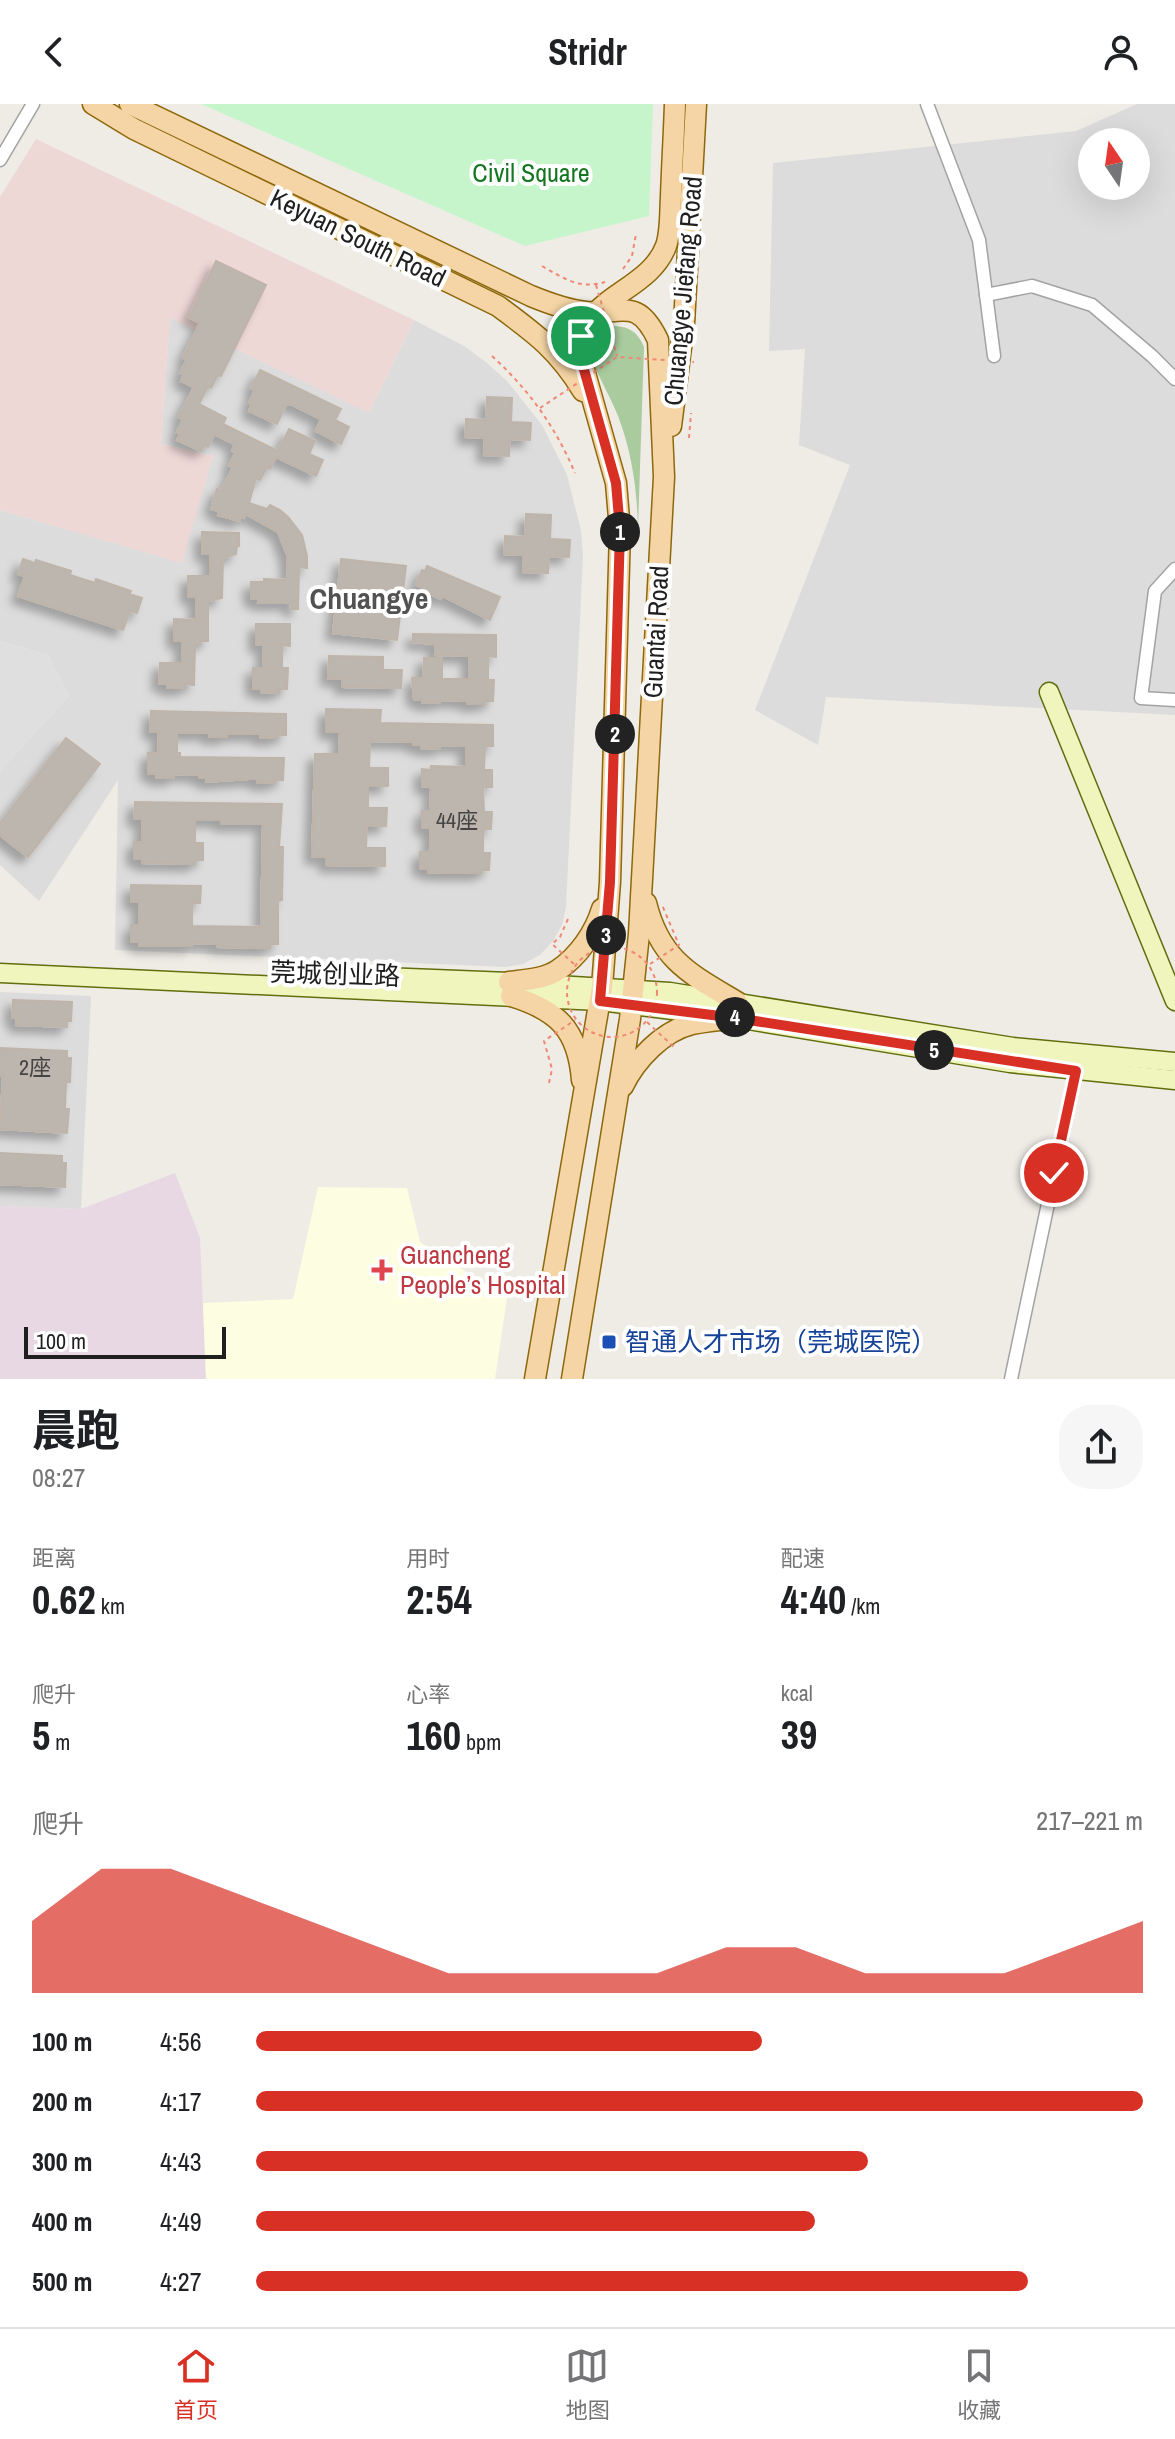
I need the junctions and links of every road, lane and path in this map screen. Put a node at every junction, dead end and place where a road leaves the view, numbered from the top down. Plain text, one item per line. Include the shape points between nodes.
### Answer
1 (33, 104) edge
2 (80, 104) edge
3 (93, 104) edge
4 (130, 104) edge
5 (675, 104) edge
6 (696, 104) edge
7 (927, 104) edge
8 (145, 109) edge
9 (134, 129) junction
10 (0, 160) edge
11 (636, 234) dead end
12 (542, 266) dead end
13 (616, 282) junction
14 (596, 285) junction
15 (986, 295) junction
16 (547, 302) junction
17 (597, 311) junction
18 (492, 356) dead end
19 (994, 356) dead end
20 (617, 357) junction
21 (694, 362) dead end
22 (1175, 379) edge
23 (540, 408) junction
24 (593, 408) junction
25 (575, 473) dead end
26 (664, 477) junction
27 (1175, 569) edge
28 (1049, 692) dead end
29 (1175, 700) edge
30 (610, 882) junction
31 (642, 888) junction
32 (662, 905) dead end
33 (568, 919) dead end
34 (0, 963) edge
35 (649, 964) junction
36 (575, 965) junction
37 (0, 973) edge
38 (510, 989) junction
39 (601, 994) junction
40 (632, 997) junction
41 (1175, 1001) edge
42 (737, 1010) junction
43 (576, 1019) junction
44 (646, 1021) junction
45 (676, 1049) dead end
46 (1175, 1062) edge
47 (1076, 1071) junction
48 (1175, 1080) edge
49 (549, 1083) dead end
50 (583, 1096) junction
51 (616, 1100) junction
52 (535, 1379) edge
53 (572, 1379) edge
54 (1011, 1379) edge

1 - 10 street
2 - 9 main road
3 - 9 main road, Keyuan South Road
4 - 8 main road, Keyuan South Road
5 - 13 main road, Chuangye Jiefang Road via 666,247 647,273
6 - 26 main road, Chuangye Jiefang Road via 684,324
7 - 15 street via 979,240
8 - 16 main road, Keyuan South Road
9 - 24 main road, Keyuan South Road via 498,306 565,362
11 - 13 path via 632,256
12 - 14 path via 571,283
13 - 14 path
13 - 16 main road via 587,300
13 - 17 main road, Chuangye Jiefang Road
14 - 20 path, bridge
15 - 19 street
15 - 22 street via 1032,286 1092,305
16 - 17 main road, Keyuan South Road
17 - 24 main road via 581,336 580,351
17 - 26 main road, Guantai Road via 620,308 639,313 658,340
18 - 23 path
20 - 21 path, bridge
20 - 23 path, bridge
23 - 25 path
24 - 30 main road, Guantai Road via 616,483 620,530
26 - 31 main road, Guantai Road
27 - 29 street via 1155,591 1141,698
28 - 41 street
30 - 38 main road via 595,929 558,971
30 - 39 main road, Guantai Road
31 - 40 main road, Guantai Road
31 - 42 main road via 663,947
32 - 35 path, bridge via 679,945
33 - 36 path, bridge via 552,944
34 - 38 street, 莞城创业路
35 - 36 path, bridge via 630,950 605,947
35 - 44 path, bridge via 658,994
36 - 43 path, bridge via 567,997
37 - 38 street, 莞城创业路
38 - 39 street, 莞城创业路
38 - 50 main road via 554,1014 574,1041
39 - 40 street, 莞城创业路
39 - 50 main road, Guantai Road
40 - 42 street, 莞城创业路
40 - 51 main road, Guantai Road
42 - 46 street via 1013,1047
42 - 47 street
42 - 51 main road via 689,1025 658,1042 628,1075
43 - 44 path, bridge via 606,1037 624,1036
43 - 49 path, bridge via 544,1041 552,1069
44 - 45 path, bridge
47 - 48 street
47 - 54 street
50 - 52 main road, Guantai Road
51 - 53 main road, Guantai Road

